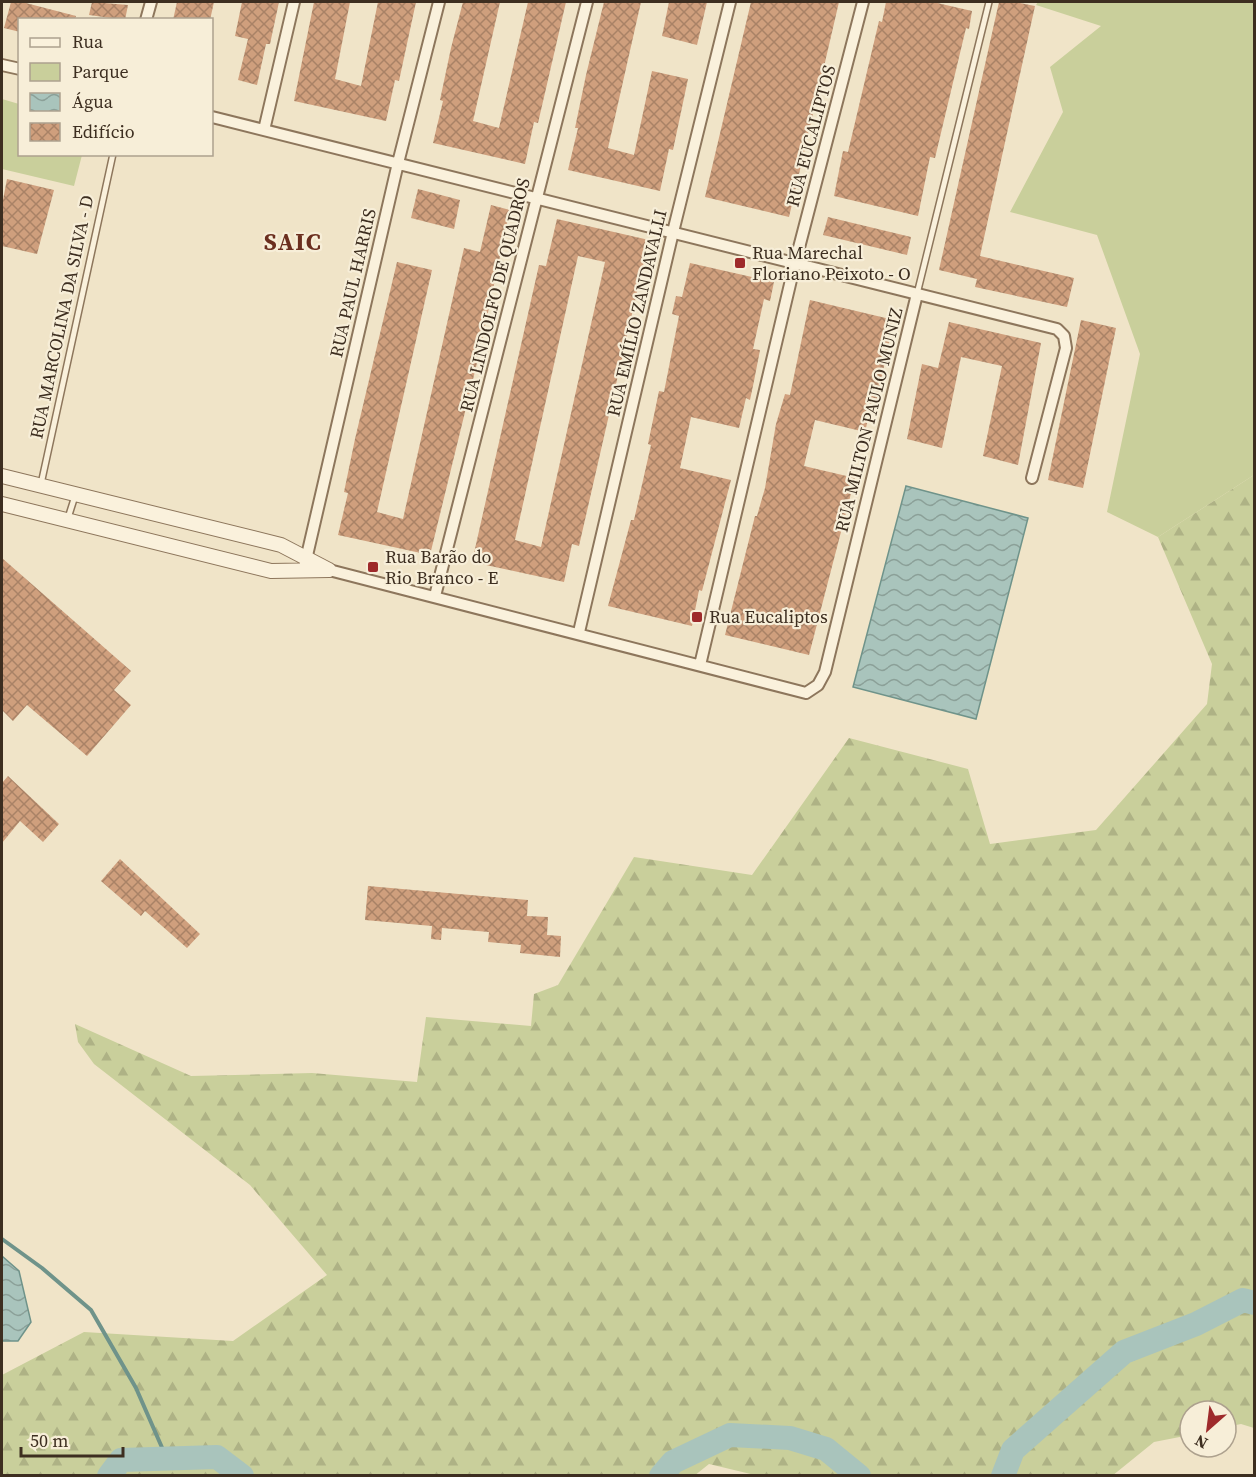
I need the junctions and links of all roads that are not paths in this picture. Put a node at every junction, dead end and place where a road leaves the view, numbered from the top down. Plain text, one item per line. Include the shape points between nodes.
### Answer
1 (151, 2) edge
2 (294, 2) edge
3 (439, 2) edge
4 (586, 2) edge
5 (730, 2) edge
6 (862, 2) edge
7 (989, 2) edge
8 (147, 18) edge
9 (2, 64) edge
10 (18, 68) edge
11 (213, 117) edge
12 (264, 130) junction
13 (113, 156) edge
14 (398, 164) junction
15 (538, 198) junction
16 (672, 232) junction
17 (795, 263) junction
18 (917, 294) junction
19 (2, 476) edge
20 (1032, 478) dead end
21 (41, 486) junction
22 (75, 494) junction
23 (2, 504) edge
24 (67, 520) junction
25 (307, 556) junction
26 (329, 570) junction
27 (302, 572) junction
28 (435, 596) junction
29 (579, 632) junction
30 (700, 665) junction

1 - 8 street
2 - 12 street
3 - 14 street, RUA PAUL HARRIS
4 - 15 street, RUA LINDOLFO DE QUADROS
5 - 16 street, RUA EMÍLIO ZANDAVALLI
6 - 17 street, RUA EUCALIPTOS
7 - 18 lane, RUA MILTON PAULO MUNIZ
9 - 10 street
11 - 12 street
12 - 14 street
13 - 21 lane, RUA MARCOLINA DA SILVA - D
14 - 15 street
14 - 25 street, RUA PAUL HARRIS
15 - 16 street
15 - 28 street, RUA LINDOLFO DE QUADROS
16 - 17 street
16 - 29 street, RUA EMÍLIO ZANDAVALLI
17 - 18 street
17 - 30 street, RUA EUCALIPTOS
18 - 20 street via 1058,330 1064,336 1066,348
18 - 30 street, RUA MILTON PAULO MUNIZ via 825,672 818,685 806,693
19 - 21 street
21 - 22 street
22 - 24 lane
22 - 25 street via 281,545
23 - 24 street
24 - 27 street via 271,571
25 - 26 street
25 - 27 street, RUA PAUL HARRIS
26 - 27 street
26 - 28 street
28 - 29 street
29 - 30 street

